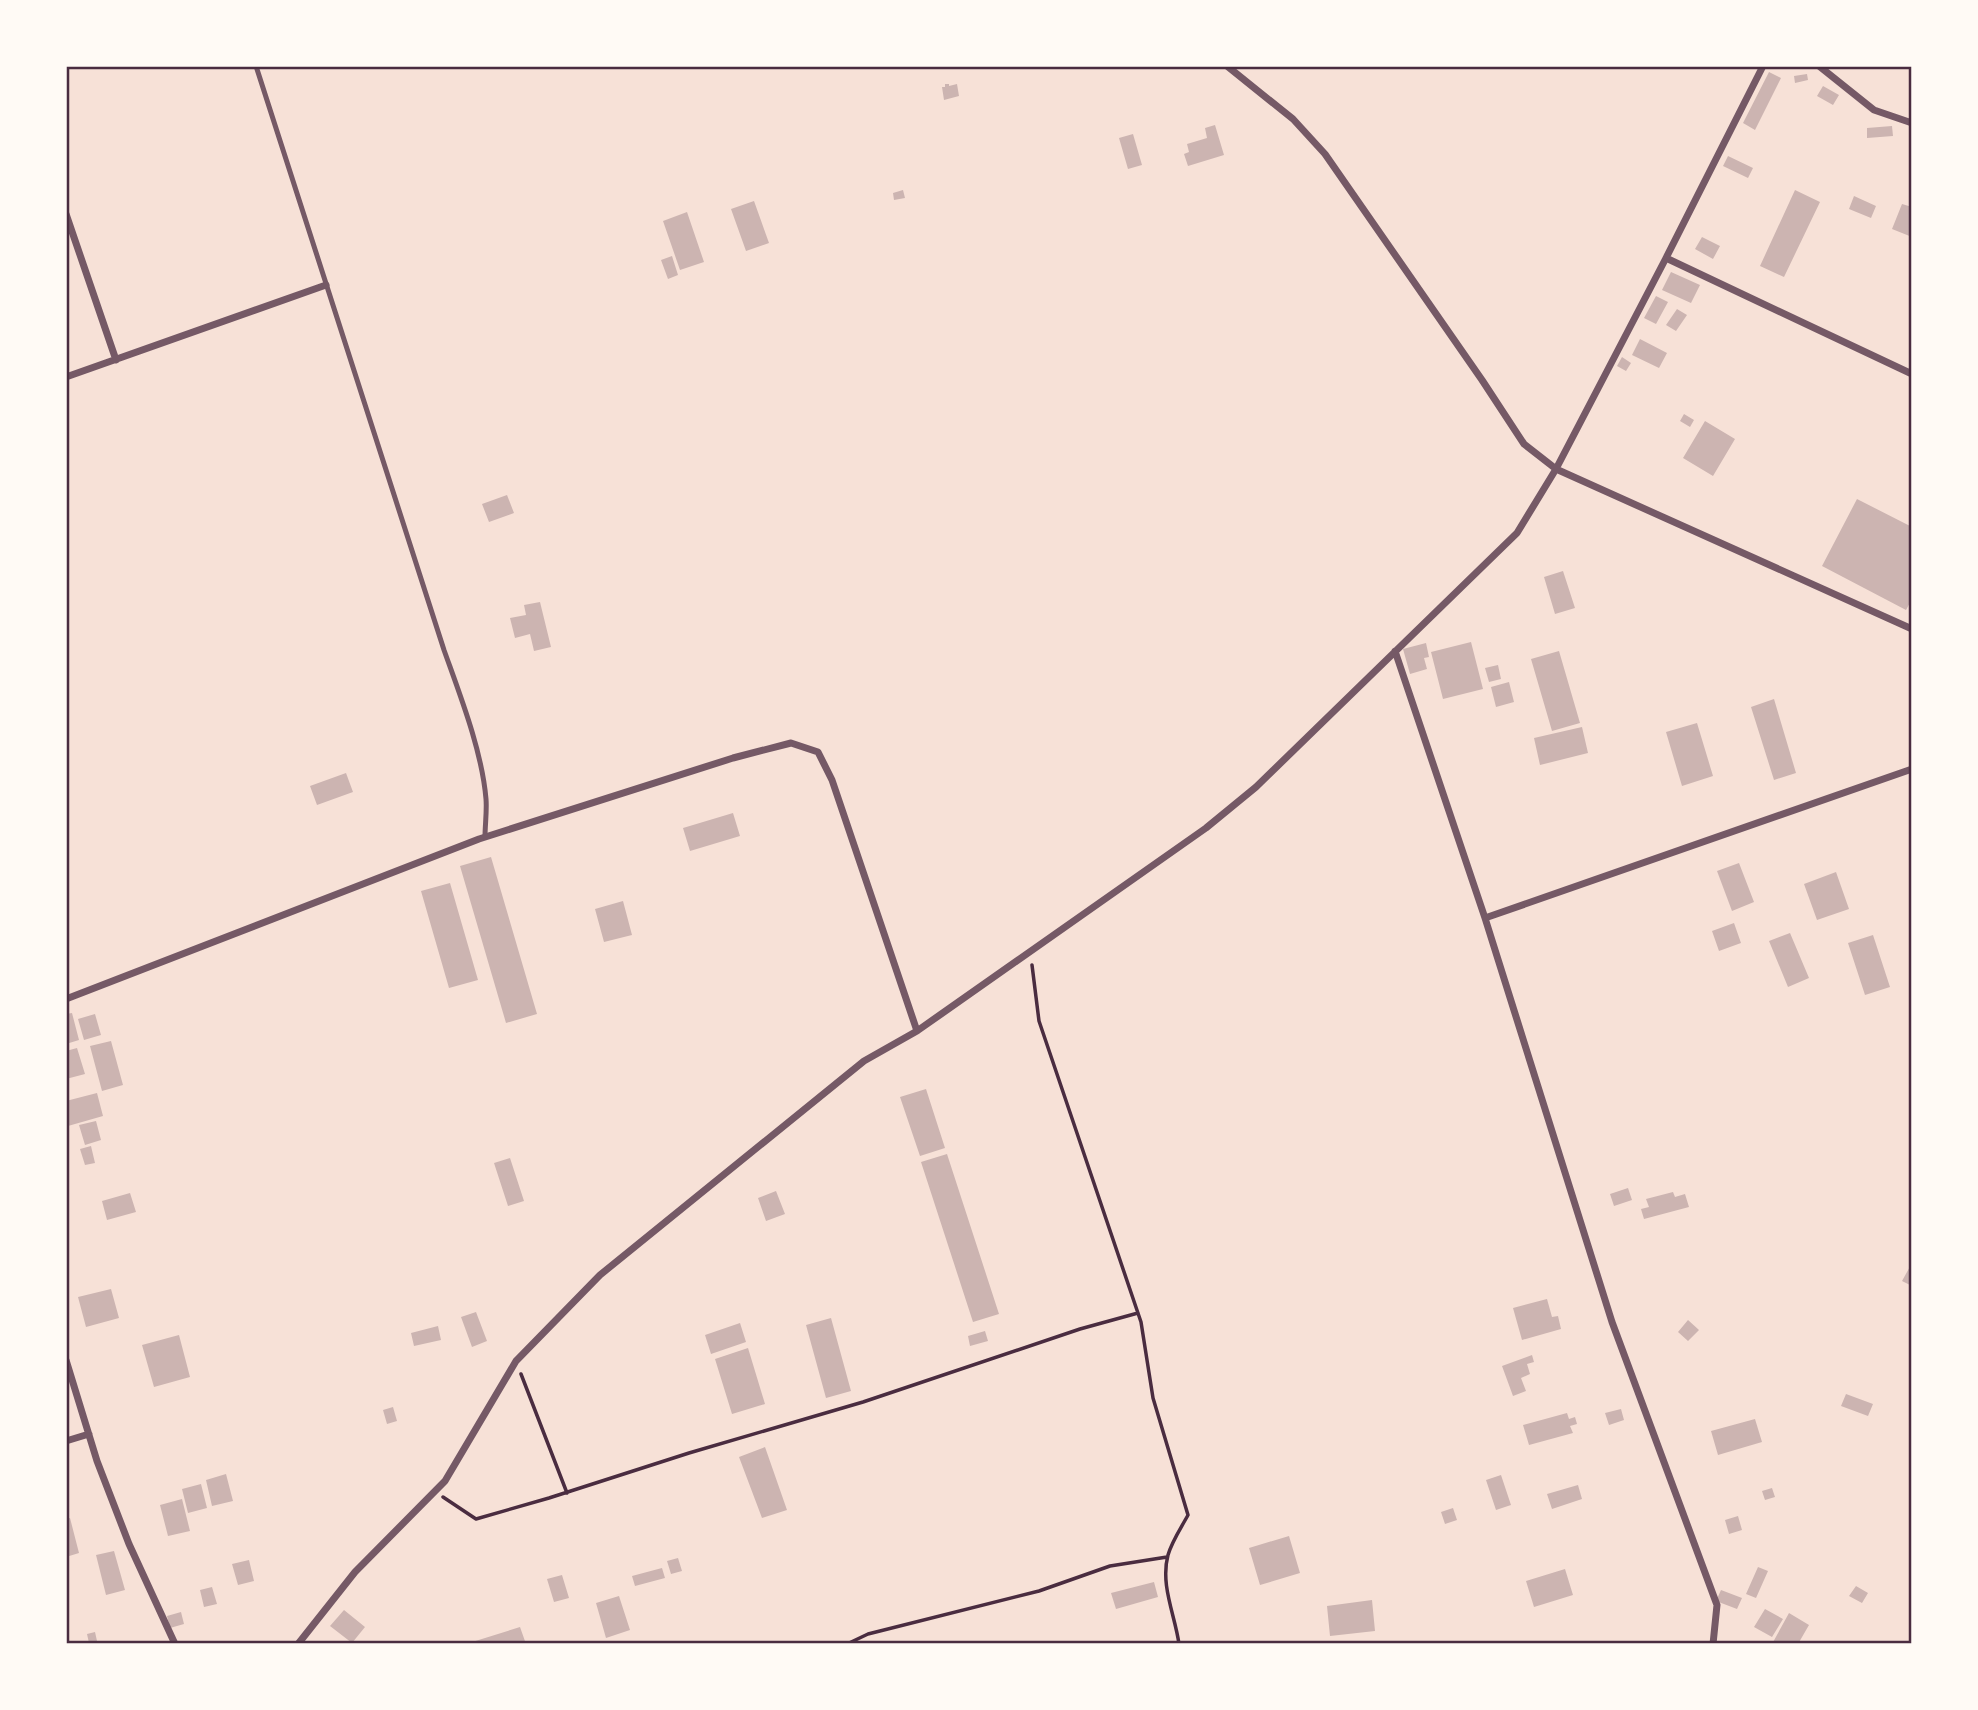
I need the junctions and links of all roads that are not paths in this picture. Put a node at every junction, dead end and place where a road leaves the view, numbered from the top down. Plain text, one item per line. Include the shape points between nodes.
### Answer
1 (256, 66) edge
2 (1227, 66) edge
3 (1763, 66) edge
4 (1819, 66) edge
5 (1912, 123) edge
6 (66, 214) edge
7 (1666, 258) junction
8 (326, 285) junction
9 (117, 360) junction
10 (1912, 374) edge
11 (66, 377) edge
12 (1556, 468) junction
13 (1912, 629) edge
14 (1395, 651) junction
15 (1912, 769) edge
16 (485, 837) junction
17 (1485, 918) junction
18 (66, 999) edge
19 (918, 1031) junction
20 (66, 1360) edge
21 (89, 1434) junction
22 (66, 1441) edge
23 (174, 1643) edge
24 (298, 1643) edge
25 (1713, 1643) edge

1 - 8 lane
2 - 12 street via 1293,119 1325,154 1524,444
3 - 7 street
4 - 5 street via 1874,110
6 - 9 street
7 - 10 street
7 - 12 street
8 - 9 street
8 - 16 lane via 459,690 486,799
9 - 11 street
12 - 13 street
12 - 14 street via 1517,533
14 - 17 street
14 - 19 street via 1256,787 1206,828
15 - 17 street
16 - 18 street
16 - 19 street via 779,746 791,743 818,752 832,780
17 - 25 street via 1612,1322 1717,1605
19 - 24 street via 864,1061 600,1275 516,1361 444,1481 355,1572
20 - 21 street
21 - 22 street
21 - 23 street via 129,1544

